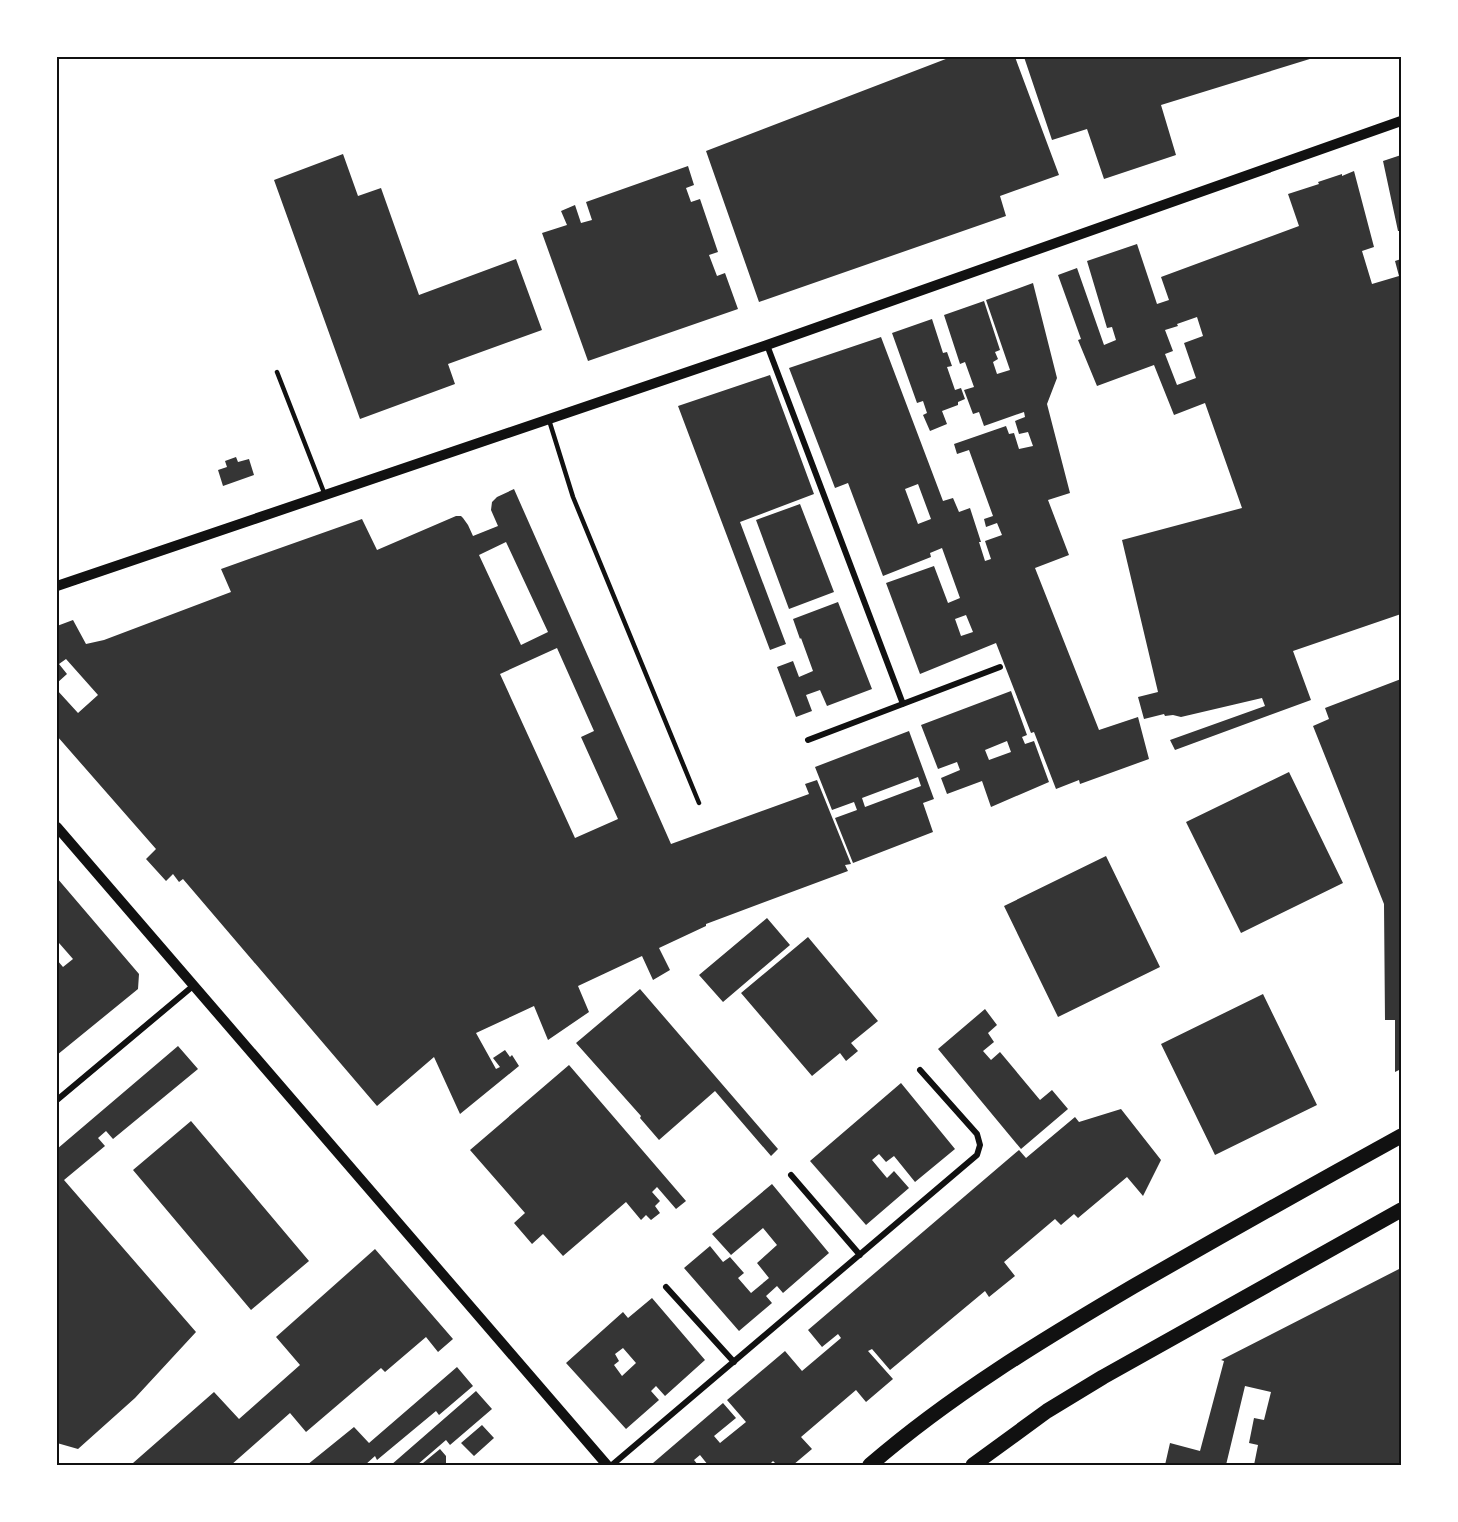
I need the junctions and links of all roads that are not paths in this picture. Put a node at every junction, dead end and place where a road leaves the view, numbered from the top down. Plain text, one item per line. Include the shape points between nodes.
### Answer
1 (1401, 121) edge
2 (767, 345) junction
3 (277, 372) dead end
4 (548, 419) junction
5 (325, 495) junction
6 (57, 586) edge
7 (1000, 667) dead end
8 (903, 704) junction
9 (808, 740) dead end
10 (699, 803) dead end
11 (57, 827) edge
12 (193, 986) junction
13 (920, 1070) dead end
14 (57, 1100) edge
15 (1401, 1136) edge
16 (791, 1175) dead end
17 (1401, 1210) edge
18 (860, 1255) junction
19 (666, 1287) dead end
20 (734, 1362) junction
21 (607, 1465) edge
22 (612, 1465) edge
23 (870, 1465) edge
24 (973, 1465) edge

1 - 2 street
2 - 4 street
2 - 8 street
3 - 5 lane
4 - 5 street
4 - 10 lane via 573,497
5 - 6 street
7 - 8 street
8 - 9 street
11 - 12 street
12 - 14 street
12 - 21 street
13 - 18 street via 977,1134 979,1151
15 - 23 main road via 1071,1323 932,1415
16 - 18 street
17 - 24 main road via 1103,1377 1047,1411
18 - 20 street
19 - 20 street
20 - 22 street

